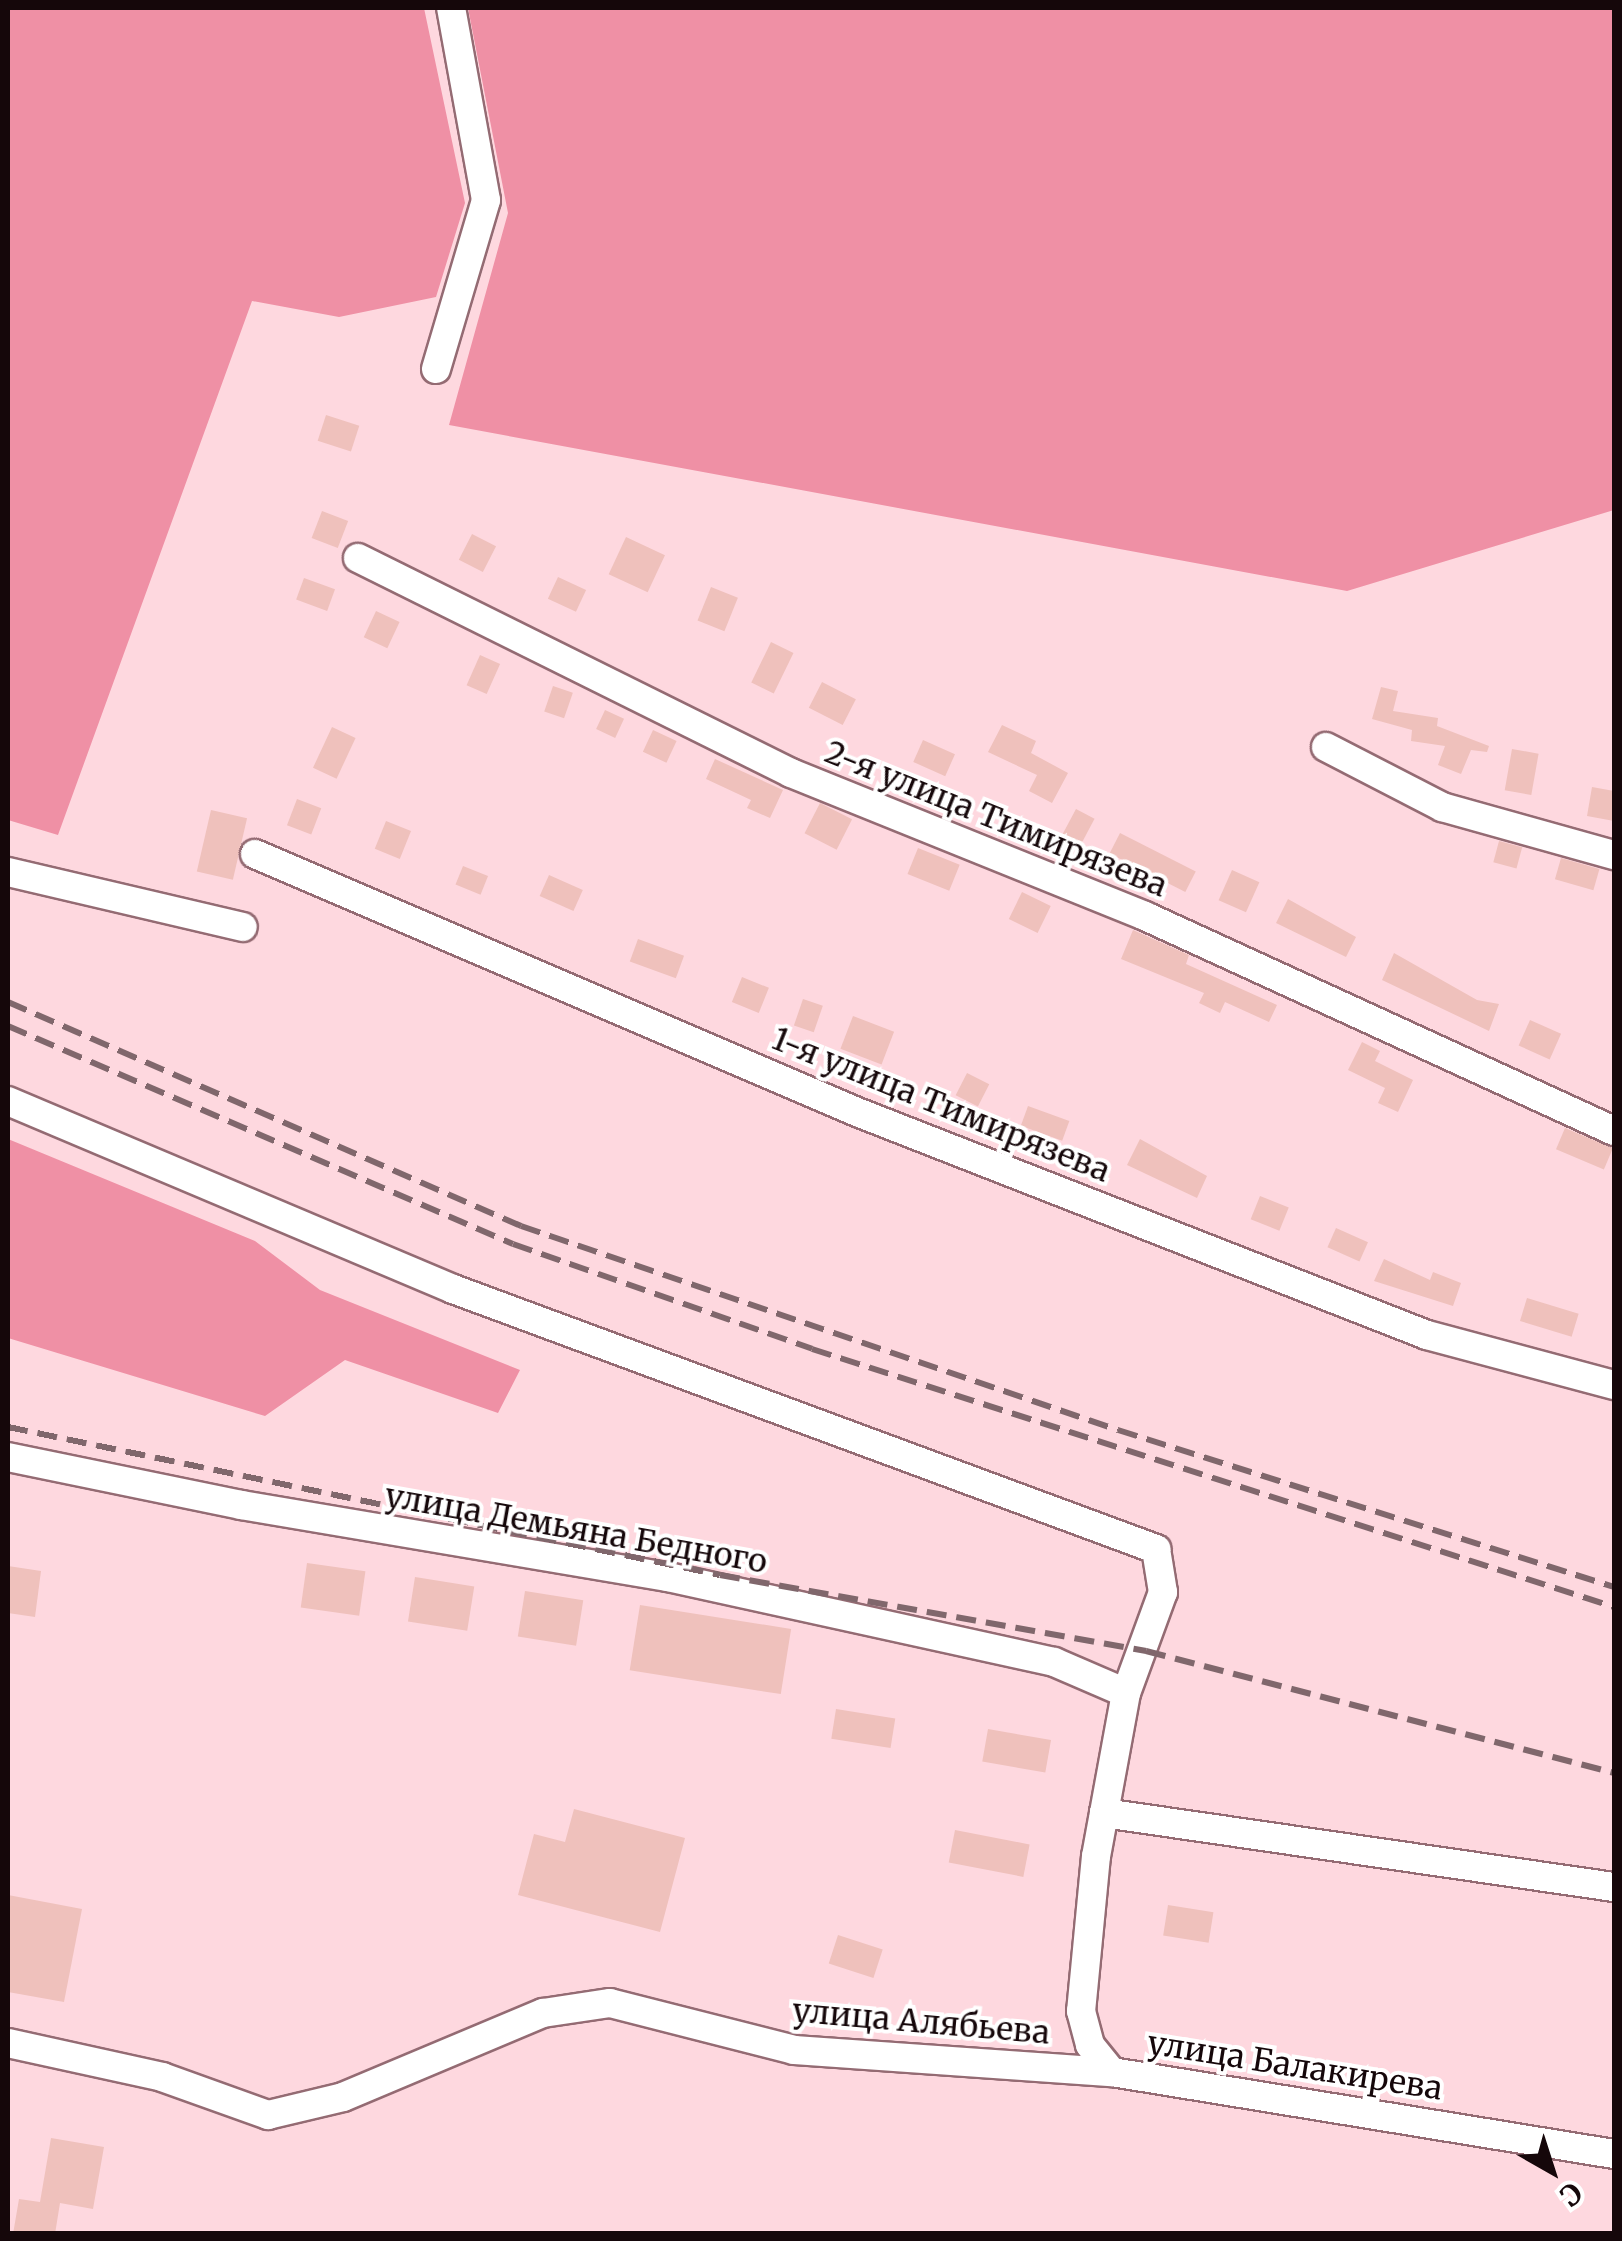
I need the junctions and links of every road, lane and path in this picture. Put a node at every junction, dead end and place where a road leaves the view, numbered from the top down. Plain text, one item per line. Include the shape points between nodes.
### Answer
1 (451, 8) edge
2 (436, 369) dead end
3 (358, 558) dead end
4 (1326, 748) dead end
5 (256, 854) dead end
6 (1614, 854) edge
7 (8, 872) edge
8 (242, 927) dead end
9 (8, 1101) edge
10 (1614, 1131) edge
11 (1614, 1385) edge
12 (8, 1457) edge
13 (1126, 1693) junction
14 (1104, 1812) junction
15 (1614, 1887) edge
16 (8, 2042) edge
17 (1112, 2072) junction
18 (1614, 2154) edge

1 - 2 street via 486,200
3 - 10 street, 2-я улица Тимирязева via 791,773 1145,916
4 - 6 street via 1442,807
5 - 11 street, 1-я улица Тимирязева via 857,1112 1427,1335
7 - 8 street
9 - 13 street, улица Балакирева via 453,1289 1156,1549 1163,1592
12 - 13 street, улица Демьяна Бедного via 241,1505 668,1577 1054,1662
13 - 14 street, улица Балакирева
14 - 15 street
14 - 17 street, улица Балакирева via 1081,2012 1090,2046
16 - 17 street, улица Алябьева via 162,2077 268,2114 343,2097 543,2013 610,2004 794,2050
17 - 18 street, улица Балакирева

